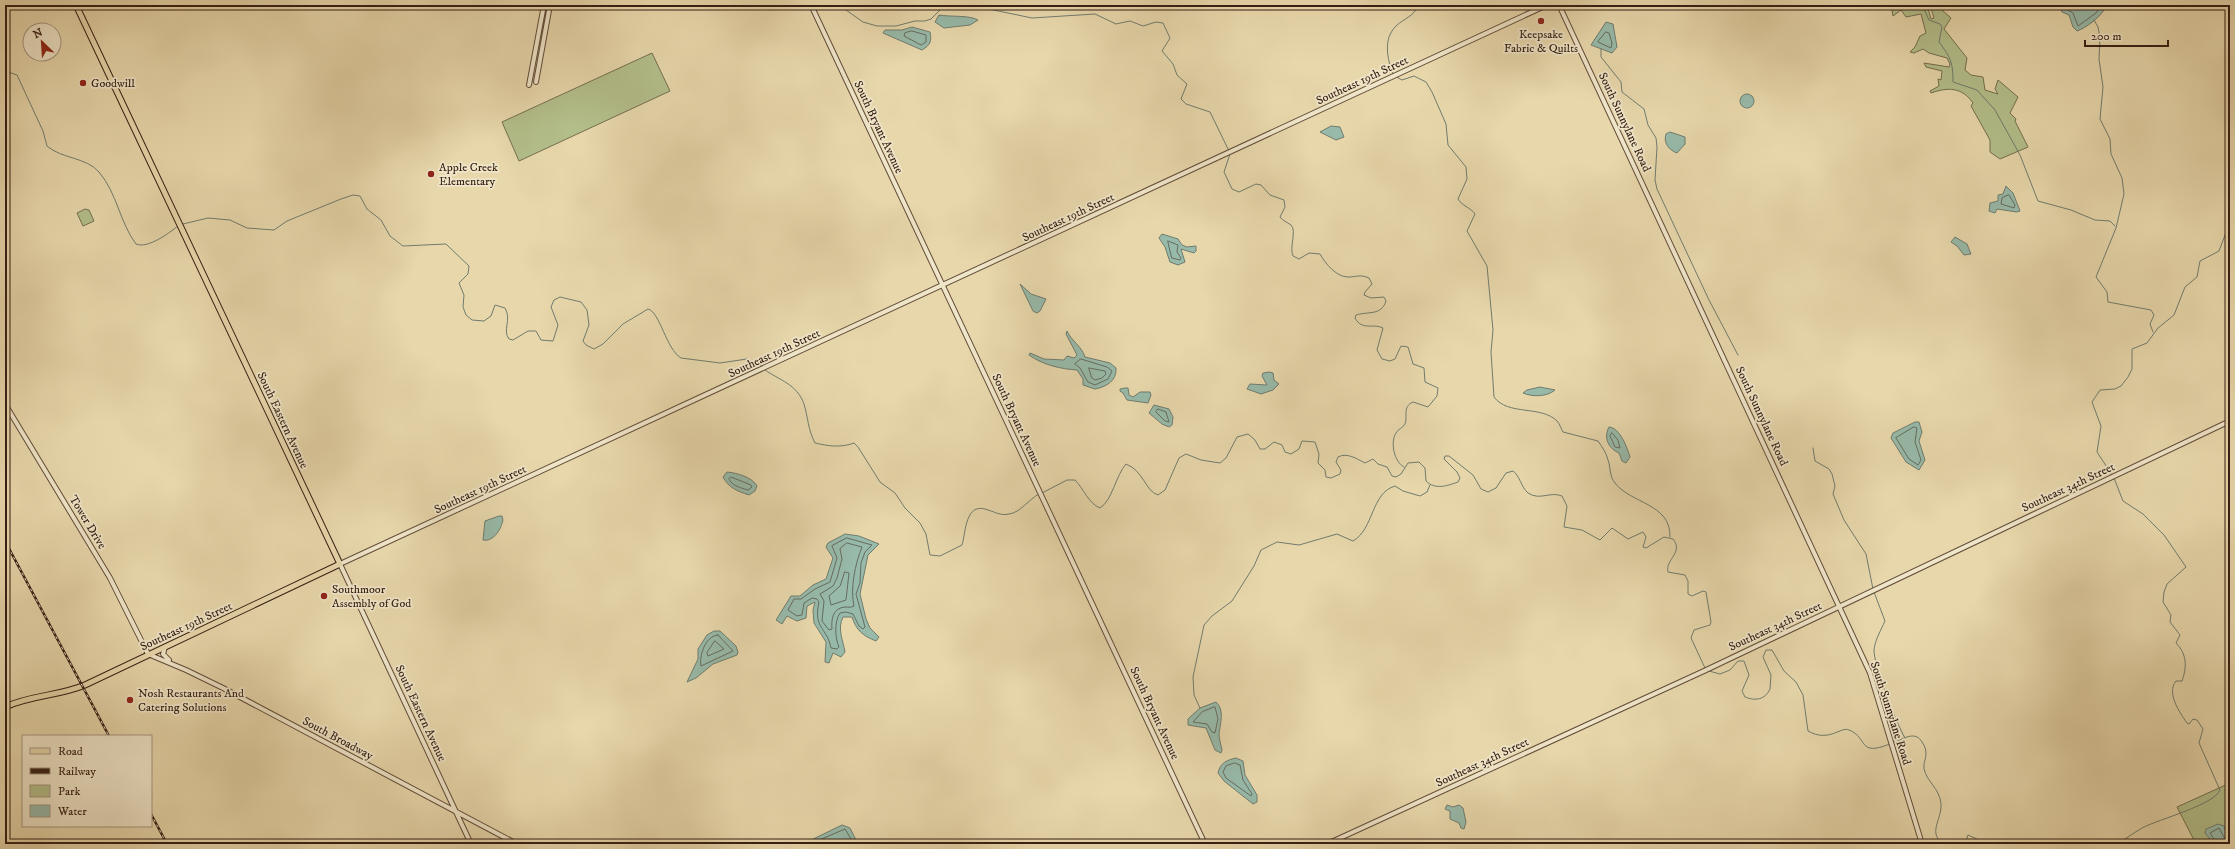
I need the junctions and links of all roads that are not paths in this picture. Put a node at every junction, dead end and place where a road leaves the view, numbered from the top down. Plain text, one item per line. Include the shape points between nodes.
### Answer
1 (76, 5) edge
2 (544, 5) edge
3 (550, 5) edge
4 (811, 5) edge
5 (1547, 5) edge
6 (1559, 5) edge
7 (536, 82) dead end
8 (529, 85) dead end
9 (944, 286) junction
10 (5, 404) edge
11 (2230, 421) edge
12 (340, 564) junction
13 (1840, 607) junction
14 (166, 645) junction
15 (148, 654) junction
16 (186, 670) junction
17 (5, 707) edge
18 (456, 811) junction
19 (471, 844) edge
20 (517, 844) edge
21 (1204, 844) edge
22 (1327, 844) edge
23 (1922, 844) edge

1 - 12 main road, South Eastern Avenue
2 - 8 street
3 - 7 street
4 - 9 street, South Bryant Avenue
5 - 9 street, Southeast 19th Street
6 - 13 street, South Sunnylane Road
9 - 12 street, Southeast 19th Street
9 - 21 street, South Bryant Avenue
10 - 15 street, Tower Drive via 110,578
11 - 13 street, Southeast 34th Street
12 - 14 main road, Southeast 19th Street
12 - 18 street, South Eastern Avenue
13 - 22 street, Southeast 34th Street
13 - 23 street, South Sunnylane Road via 1870,673
14 - 15 main road, Southeast 19th Street
14 - 16 street via 162,652 165,658
15 - 16 street, South Broadway
15 - 17 main road, Southeast 19th Street via 74,690 26,698
16 - 18 street, South Broadway
18 - 19 street, South Eastern Avenue
18 - 20 street, South Broadway

